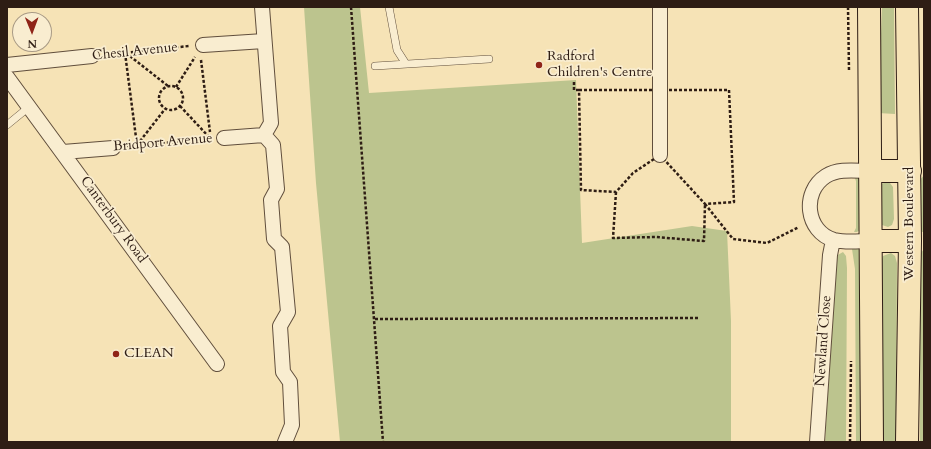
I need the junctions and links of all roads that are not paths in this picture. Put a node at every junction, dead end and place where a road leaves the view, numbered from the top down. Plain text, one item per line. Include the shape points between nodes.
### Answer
1 (262, 7) edge
2 (389, 7) edge
3 (660, 7) edge
4 (869, 7) edge
5 (907, 7) edge
6 (264, 41) junction
7 (202, 47) road end
8 (92, 56) road end
9 (489, 60) dead end
10 (406, 64) junction
11 (7, 65) edge
12 (375, 66) dead end
13 (7, 77) edge
14 (29, 107) junction
15 (7, 125) edge
16 (264, 135) junction
17 (217, 138) road end
18 (113, 148) road end
19 (63, 152) junction
20 (660, 155) dead end
21 (871, 171) junction
22 (917, 171) edge
23 (833, 240) junction
24 (871, 241) junction
25 (917, 241) edge
26 (217, 364) dead end
27 (286, 442) edge
28 (817, 442) edge
29 (872, 442) edge
30 (907, 442) edge

1 - 6 street
2 - 10 lane via 397,50
3 - 20 street
4 - 21 highway
5 - 22 highway, Western Boulevard
6 - 7 street
6 - 16 street via 271,123
8 - 11 street, Chesil Avenue
9 - 10 lane
10 - 12 lane
13 - 14 street, Canterbury Road
14 - 15 lane
14 - 19 street, Canterbury Road
16 - 17 street, Bridport Avenue
16 - 27 street via 274,145 277,189 271,200 274,239 282,247 288,312 280,326 283,372 290,382 292,424
18 - 19 street, Bridport Avenue
19 - 26 street, Canterbury Road
21 - 22 highway
21 - 23 street via 833,173 815,187 809,209 813,221 819,231
21 - 24 highway
22 - 25 highway, Western Boulevard
23 - 24 street
23 - 28 street, Newland Close
24 - 25 highway
24 - 29 highway
25 - 30 highway, Western Boulevard

